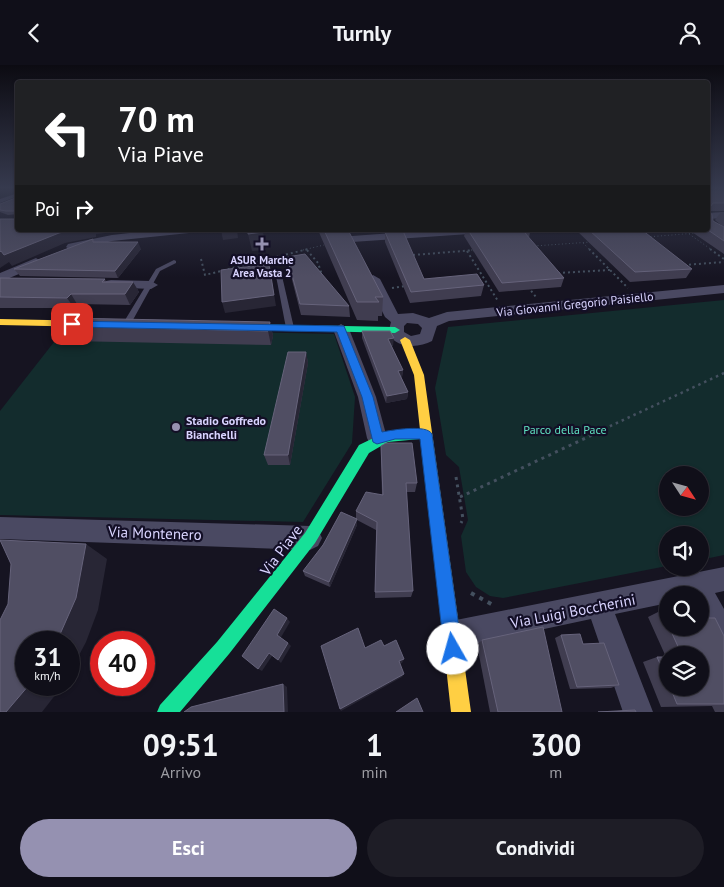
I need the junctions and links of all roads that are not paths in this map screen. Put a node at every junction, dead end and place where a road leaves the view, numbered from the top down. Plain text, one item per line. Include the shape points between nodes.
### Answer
1 (170, 232) edge
2 (453, 232) edge
3 (350, 235) edge
4 (62, 251) edge
5 (44, 259) edge
6 (174, 262) dead end
7 (279, 276) dead end
8 (0, 278) edge
9 (0, 282) edge
10 (24, 282) edge
11 (102, 284) edge
12 (151, 285) junction
13 (724, 289) edge
14 (0, 322) edge
15 (121, 325) joint
16 (222, 326) edge
17 (290, 328) junction
18 (340, 329) junction
19 (400, 330) junction
20 (425, 332) junction
21 (419, 375) junction
22 (426, 434) junction
23 (377, 439) junction
24 (0, 528) edge
25 (310, 538) junction
26 (724, 579) edge
27 (697, 585) junction
28 (599, 606) junction
29 (451, 635) junction
30 (724, 636) edge
31 (167, 712) edge
32 (461, 712) edge
33 (638, 712) edge

1 - 4 street via 112,238
2 - 3 street
3 - 19 street
5 - 8 street
6 - 12 lane via 158,271
7 - 17 lane
9 - 10 street
11 - 12 street
12 - 15 lane
13 - 20 street, Via Giovanni Gregorio Paisiello via 447,317
14 - 15 street
16 - 17 street
17 - 18 street
18 - 19 street
18 - 23 street via 368,397
19 - 20 street
19 - 20 street via 414,318
19 - 21 street
20 - 21 street
21 - 22 street
22 - 23 street via 395,434
22 - 29 street
23 - 25 street, Via Piave via 364,449
24 - 25 street, Via Montenero
25 - 31 street, Via Piave via 223,648
26 - 27 street, Via Luigi Boccherini
27 - 28 street, Via Luigi Boccherini
27 - 30 street
28 - 29 street, Via Luigi Boccherini
28 - 33 street
29 - 32 street

